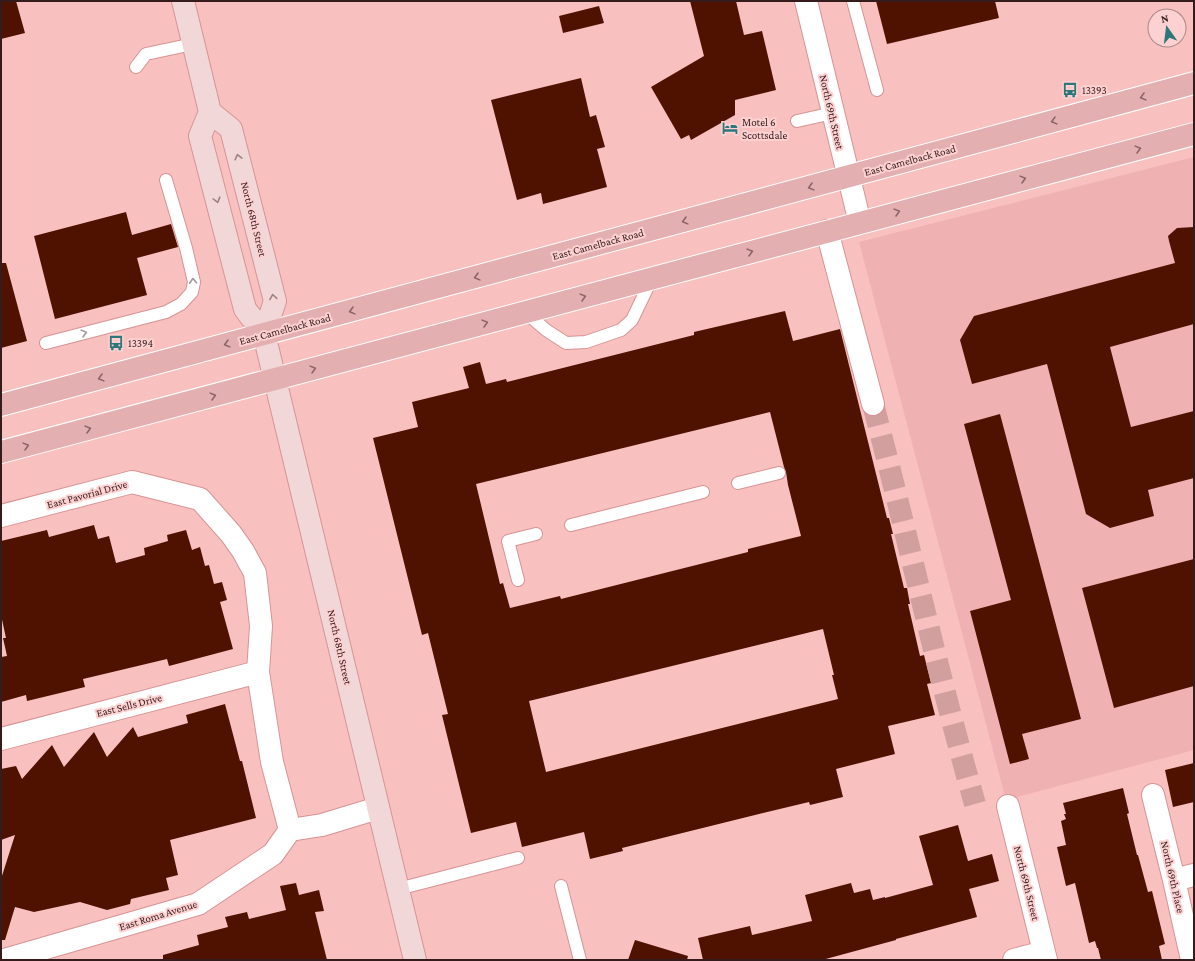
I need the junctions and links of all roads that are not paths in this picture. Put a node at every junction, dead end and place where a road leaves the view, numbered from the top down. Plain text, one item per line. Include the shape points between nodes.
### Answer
1 (183, 1) edge
2 (806, 1) edge
3 (853, 1) edge
4 (193, 44) junction
5 (136, 67) dead end
6 (1194, 83) edge
7 (877, 90) dead end
8 (210, 112) junction
9 (833, 113) junction
10 (797, 121) dead end
11 (1194, 134) edge
12 (848, 176) junction
13 (166, 180) dead end
14 (860, 223) junction
15 (827, 231) junction
16 (652, 278) junction
17 (525, 312) junction
18 (264, 334) junction
19 (46, 343) dead end
20 (275, 379) junction
21 (873, 404) tunnel mouth
22 (1, 405) edge
23 (1, 452) edge
24 (779, 473) dead end
25 (738, 483) dead end
26 (703, 492) dead end
27 (1, 516) edge
28 (571, 525) dead end
29 (536, 534) dead end
30 (518, 580) dead end
31 (258, 672) junction
32 (1, 739) edge
33 (1153, 795) dead end
34 (1008, 806) dead end
35 (378, 808) junction
36 (290, 830) junction
37 (518, 858) dead end
38 (1184, 877) edge
39 (561, 886) dead end
40 (398, 889) junction
41 (1045, 956) edge
42 (4, 960) edge
43 (415, 960) edge
44 (580, 960) edge
45 (1014, 960) edge
46 (1192, 960) edge

1 - 4 street
2 - 9 street, North 69th Street
3 - 7 lane
4 - 5 lane via 146,54
4 - 8 street
6 -> 12 main road, East Camelback Road
8 -> 18 street, North 68th Street via 200,136 245,309
18 -> 8 street, North 68th Street via 274,301 273,294 231,129
9 - 10 lane
9 - 12 street, North 69th Street
14 -> 11 main road
12 - 14 street, North 69th Street
12 -> 18 main road, East Camelback Road
19 -> 13 lane via 166,312 181,304 192,292 194,282
14 - 15 main road
16 -> 15 main road
15 - 21 street
17 -> 16 main road
16 - 17 lane via 632,320 622,330 586,342 566,343
20 -> 17 main road
18 - 20 street, North 68th Street
18 -> 22 main road, East Camelback Road
23 -> 20 main road
20 - 35 street, North 68th Street
24 - 25 lane
26 - 28 lane
27 - 31 street, East Pavorial Drive via 132,482 200,499 231,534 255,573 261,626
29 - 30 lane via 508,541
31 - 32 street, East Sells Drive
31 - 36 street via 272,762
33 - 38 street, North 69th Place
34 - 41 street, North 69th Street
35 - 36 street via 322,825
35 - 40 street, North 68th Street
36 - 42 street, East Roma Avenue via 273,854 198,904
37 - 40 lane
38 - 46 street, North 69th Place
39 - 44 lane
40 - 43 street, North 68th Street
41 - 45 street

